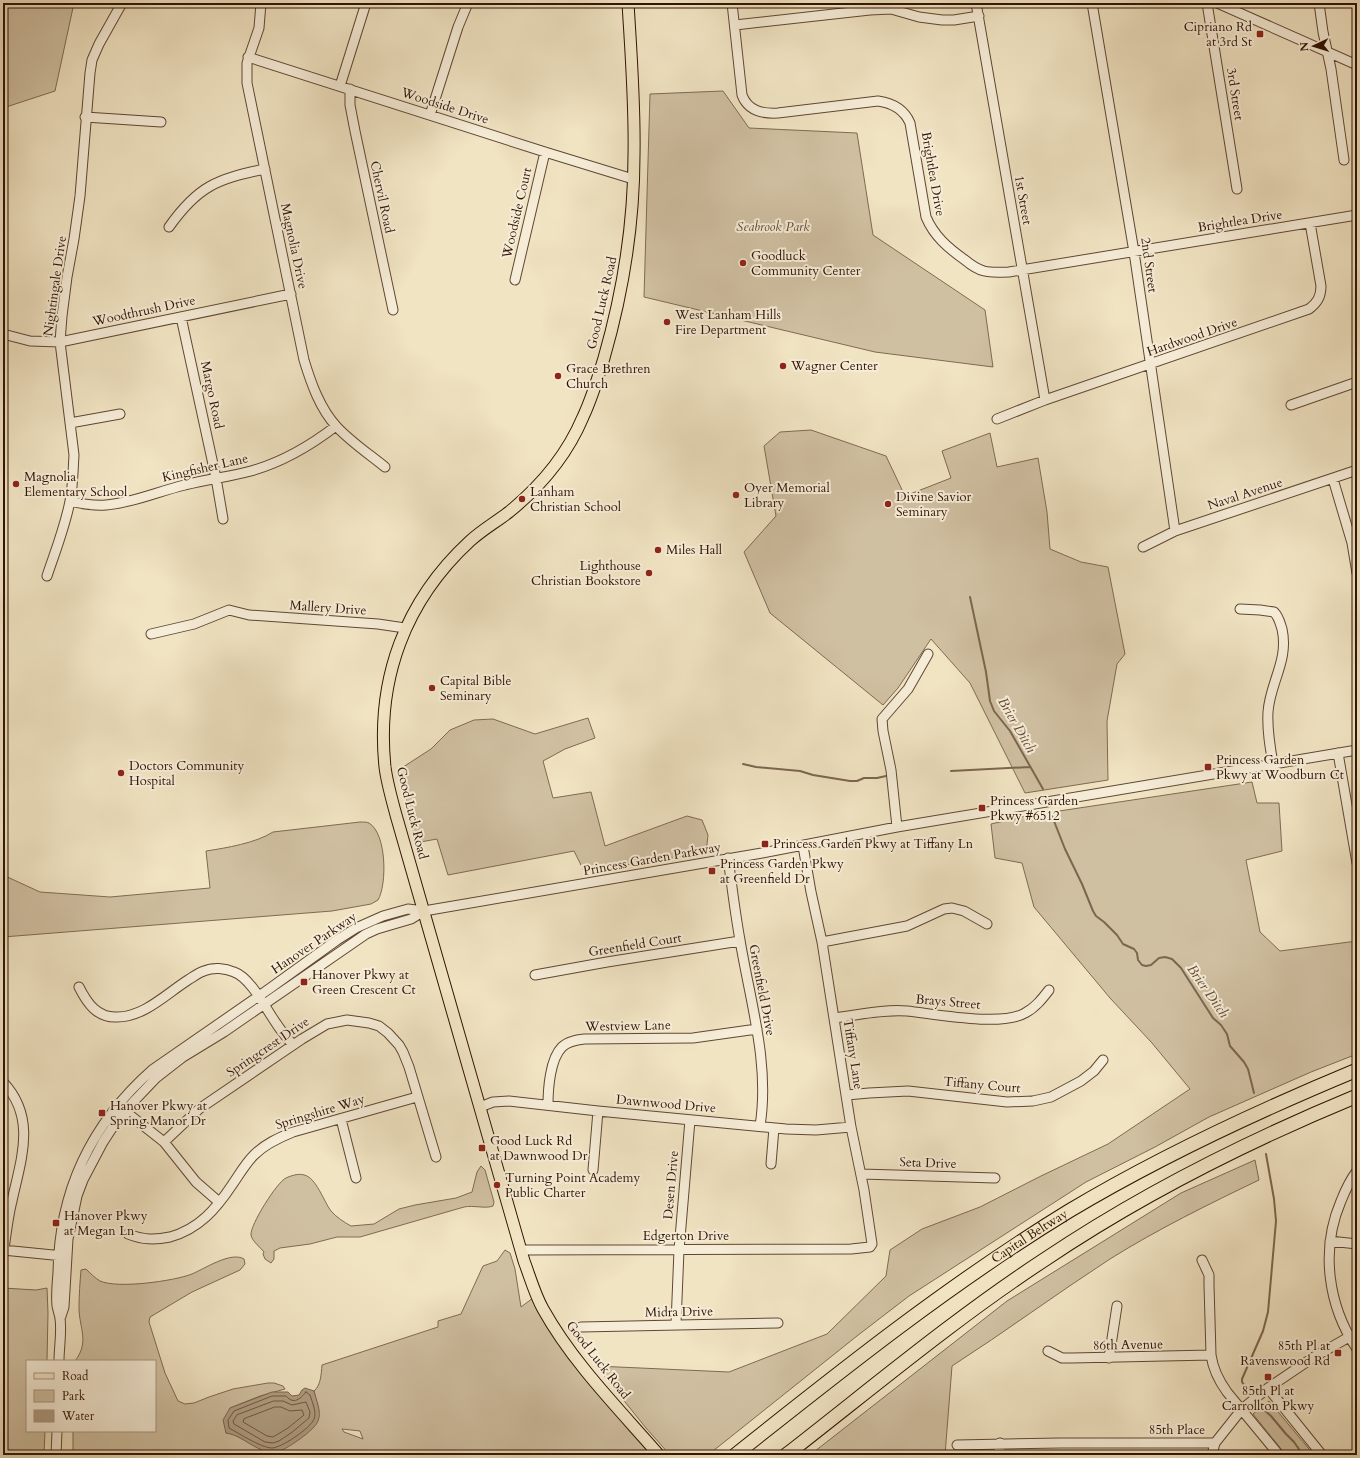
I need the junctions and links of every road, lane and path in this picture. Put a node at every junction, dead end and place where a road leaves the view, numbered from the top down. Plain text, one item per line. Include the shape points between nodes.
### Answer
1 (122, 3) edge
2 (262, 3) edge
3 (366, 3) edge
4 (468, 3) edge
5 (628, 3) edge
6 (732, 3) edge
7 (976, 3) edge
8 (1092, 3) edge
9 (1207, 3) edge
10 (1217, 3) edge
11 (1319, 3) edge
12 (978, 16) junction
13 (735, 25) junction
14 (1327, 52) junction
15 (248, 57) junction
16 (1357, 65) edge
17 (340, 86) junction
18 (350, 89) junction
19 (430, 115) junction
20 (85, 117) junction
21 (161, 122) dead end
22 (545, 152) junction
23 (1344, 160) dead end
24 (265, 169) junction
25 (633, 179) junction
26 (1237, 189) dead end
27 (1357, 215) edge
28 (1310, 223) junction
29 (169, 227) dead end
30 (1134, 252) junction
31 (1022, 270) junction
32 (515, 280) dead end
33 (291, 294) junction
34 (394, 310) dead end
35 (181, 317) junction
36 (3, 334) edge
37 (60, 342) junction
38 (1150, 365) junction
39 (1357, 382) edge
40 (1045, 400) junction
41 (1291, 405) dead end
42 (120, 414) dead end
43 (997, 419) dead end
44 (70, 423) junction
45 (336, 426) junction
46 (385, 467) dead end
47 (1357, 470) edge
48 (216, 478) junction
49 (1333, 479) junction
50 (70, 501) junction
51 (223, 519) dead end
52 (1175, 532) junction
53 (1354, 543) edge
54 (1143, 547) dead end
55 (1357, 573) edge
56 (47, 576) dead end
57 (1240, 609) dead end
58 (405, 628) junction
59 (151, 634) dead end
60 (928, 654) dead end
61 (1357, 750) edge
62 (1338, 753) junction
63 (1273, 764) junction
64 (897, 828) junction
65 (803, 846) junction
66 (728, 858) junction
67 (1357, 863) edge
68 (424, 912) junction
69 (987, 924) dead end
70 (740, 941) junction
71 (822, 942) junction
72 (535, 975) dead end
73 (79, 987) dead end
74 (1049, 990) dead end
75 (258, 996) junction
76 (264, 1004) junction
77 (834, 1018) junction
78 (757, 1029) junction
79 (293, 1045) junction
80 (1103, 1060) dead end
81 (1357, 1070) edge
82 (3, 1082) edge
83 (847, 1096) junction
84 (1357, 1096) edge
85 (417, 1098) junction
86 (117, 1104) junction
87 (548, 1105) junction
88 (480, 1107) junction
89 (125, 1111) junction
90 (598, 1111) junction
91 (341, 1119) junction
92 (690, 1120) junction
93 (760, 1126) junction
94 (851, 1127) junction
95 (774, 1128) junction
96 (164, 1142) junction
97 (436, 1157) dead end
98 (771, 1164) dead end
99 (593, 1170) dead end
100 (1357, 1171) edge
101 (861, 1174) junction
102 (356, 1178) dead end
103 (994, 1178) dead end
104 (219, 1202) junction
105 (128, 1234) dead end
106 (1330, 1241) junction
107 (1357, 1244) edge
108 (851, 1249) joint
109 (3, 1250) edge
110 (521, 1250) junction
111 (679, 1250) junction
112 (62, 1256) junction
113 (1202, 1260) dead end
114 (1117, 1306) dead end
115 (778, 1323) dead end
116 (676, 1324) junction
117 (581, 1327) dead end
118 (1353, 1336) edge
119 (1357, 1349) edge
120 (1048, 1351) dead end
121 (1211, 1355) junction
122 (1109, 1358) junction
123 (59, 1360) edge
124 (1268, 1388) junction
125 (1242, 1409) junction
126 (57, 1432) edge
127 (1215, 1443) junction
128 (1000, 1444) junction
129 (957, 1445) dead end
130 (56, 1455) edge
131 (659, 1455) edge
132 (735, 1455) edge
133 (786, 1455) edge
134 (1000, 1455) edge
135 (1212, 1455) edge
136 (1279, 1455) edge
137 (1322, 1455) edge

1 - 20 street, Nightingale Drive via 92,60
2 - 15 street, Magnolia Drive via 256,41
3 - 17 street
4 - 19 street
5 - 25 main road, Good Luck Road via 633,98
6 - 13 street, Brightlea Drive
7 - 12 street, 1st Street
8 - 30 street, 2nd Street
9 - 26 street, 3rd Street
10 - 14 street
11 - 14 street
12 - 13 street via 942,20 891,9
12 - 31 street, 1st Street
13 - 31 street, Brightlea Drive via 742,94 750,106 761,113 770,113 878,101 894,105 903,112 910,123 926,216 935,235 977,269 991,273
14 - 16 street
14 - 23 street
15 - 17 street, Woodside Drive
15 - 24 street, Magnolia Drive via 247,87
17 - 18 street, Woodside Drive
18 - 19 street, Woodside Drive
18 - 34 street, Chervil Road via 355,131
19 - 22 street, Woodside Drive
20 - 21 street
20 - 37 street, Nightingale Drive via 80,196
22 - 25 street, Woodside Drive
22 - 32 street, Woodside Court
24 - 29 street via 234,176 214,184 188,203
24 - 33 street, Magnolia Drive
25 - 58 main road, Good Luck Road via 628,246 619,301 593,394 576,432 557,463 539,485 472,540 444,567 427,589
27 - 28 street, Brightlea Drive
28 - 30 street, Brightlea Drive
28 - 38 street, Hardwood Drive via 1321,286 1320,296 1315,304 1309,309
30 - 31 street, Brightlea Drive
30 - 38 street, 2nd Street
31 - 40 street, 1st Street
33 - 35 street, Woodthrush Drive
33 - 45 street, Magnolia Drive via 310,379 321,404
35 - 37 street, Woodthrush Drive
35 - 48 street, Margo Road
36 - 37 street, Woodthrush Drive via 30,341
37 - 44 street, Nightingale Drive
38 - 40 street, Hardwood Drive
38 - 52 street, 2nd Street
39 - 41 street
40 - 43 street, Hardwood Drive
42 - 44 street
44 - 50 street, Nightingale Drive via 74,455
45 - 46 street, Magnolia Drive
45 - 48 street, Kingfisher Lane via 311,444 278,462
47 - 49 street, Naval Avenue
48 - 50 street, Kingfisher Lane via 107,505
48 - 51 street, Margo Road
49 - 52 street, Naval Avenue
49 - 53 street
50 - 56 street, Nightingale Drive
52 - 54 street, Naval Avenue
53 - 55 street
57 - 63 street via 1274,612 1282,631 1283,658 1269,700 1268,713
58 - 59 street, Mallery Drive via 249,616 229,610 194,624
58 - 68 main road, Good Luck Road via 393,664 388,690 384,729 385,769
60 - 64 street via 908,689 882,719
61 - 62 street, Princess Garden Parkway
62 - 63 street, Princess Garden Parkway
62 - 67 street
63 - 64 street, Princess Garden Parkway
64 - 65 street, Princess Garden Parkway
65 - 66 street, Princess Garden Parkway
65 - 71 street, Tiffany Lane
66 - 68 street, Princess Garden Parkway
66 - 70 street, Greenfield Drive
68 - 75 street, Hanover Parkway via 408,909 383,916 356,928
68 - 76 street, Hanover Parkway via 366,934
68 - 88 main road, Good Luck Road
69 - 71 street via 964,911 952,908 944,909 907,926
70 - 72 street, Greenfield Court
70 - 78 street, Greenfield Drive
71 - 77 street, Tiffany Lane
73 - 75 street via 92,1008 105,1016 114,1017 139,1013 195,975 210,969 235,972
74 - 77 street, Brays Street via 1024,1014 1008,1018 888,1011
75 - 76 street
75 - 86 street, Hanover Parkway via 152,1070
76 - 79 street
76 - 89 street, Hanover Parkway via 162,1073
77 - 83 street, Tiffany Lane
78 - 87 street, Westview Lane via 693,1038 572,1041 563,1046 558,1054 549,1084
78 - 93 street, Greenfield Drive via 763,1096
79 - 85 street, Springcrest Drive via 319,1028 334,1022 347,1020 375,1024 388,1033 403,1052
79 - 96 street, Springcrest Drive via 200,1110
80 - 83 street, Tiffany Court via 1081,1082 1051,1097 1033,1101 1007,1102 908,1092 877,1092
81 - 132 highway, Capital Beltway via 1197,1141 1070,1211 936,1299
82 - 109 street via 19,1104 24,1133 21,1163
83 - 94 street, Tiffany Lane
84 - 133 highway via 1209,1163 1083,1234 952,1325
85 - 91 street, Springshire Way
85 - 97 street, Springcrest Drive
86 - 89 street
86 - 112 street, Hanover Parkway via 91,1142 78,1167 64,1216
87 - 88 street, Dawnwood Drive via 503,1101
87 - 90 street, Dawnwood Drive
88 - 110 main road, Good Luck Road
89 - 96 street
89 - 112 street, Hanover Parkway via 103,1142 83,1180
90 - 92 street, Dawnwood Drive
90 - 99 street
91 - 102 street
91 - 104 street, Springshire Way via 293,1132 266,1145 253,1156
92 - 93 street, Dawnwood Drive
92 - 111 street, Desen Drive
93 - 95 street, Dawnwood Drive
94 - 95 street, Dawnwood Drive via 816,1130
94 - 101 street, Tiffany Lane
95 - 98 street
96 - 104 street via 196,1182
100 - 106 street via 1338,1208
101 - 103 street, Seta Drive
101 - 108 street, Tiffany Lane via 872,1244 868,1248
104 - 105 street, Springshire Way via 199,1223 179,1234 146,1240
106 - 107 street
106 - 118 street via 1329,1262 1339,1316
108 - 111 street, Edgerton Drive
109 - 112 street
110 - 111 street, Edgerton Drive
110 - 131 main road, Good Luck Road via 542,1308 558,1334
111 - 116 street, Desen Drive
112 - 123 street, Hanover Parkway via 57,1307 60,1319
113 - 121 street via 1210,1284
114 - 122 street
115 - 116 street, Midra Drive
116 - 117 street, Midra Drive
118 - 119 street
118 - 124 street, 85th Place via 1314,1357
120 - 122 street, 86th Avenue via 1062,1358
121 - 122 street, 86th Avenue
121 - 125 street via 1221,1383
124 - 125 street, 85th Place
124 - 137 street
125 - 127 street, 85th Place
125 - 136 street
126 - 130 street
127 - 128 street, 85th Place
127 - 135 street
128 - 129 street, 85th Place
128 - 134 street

